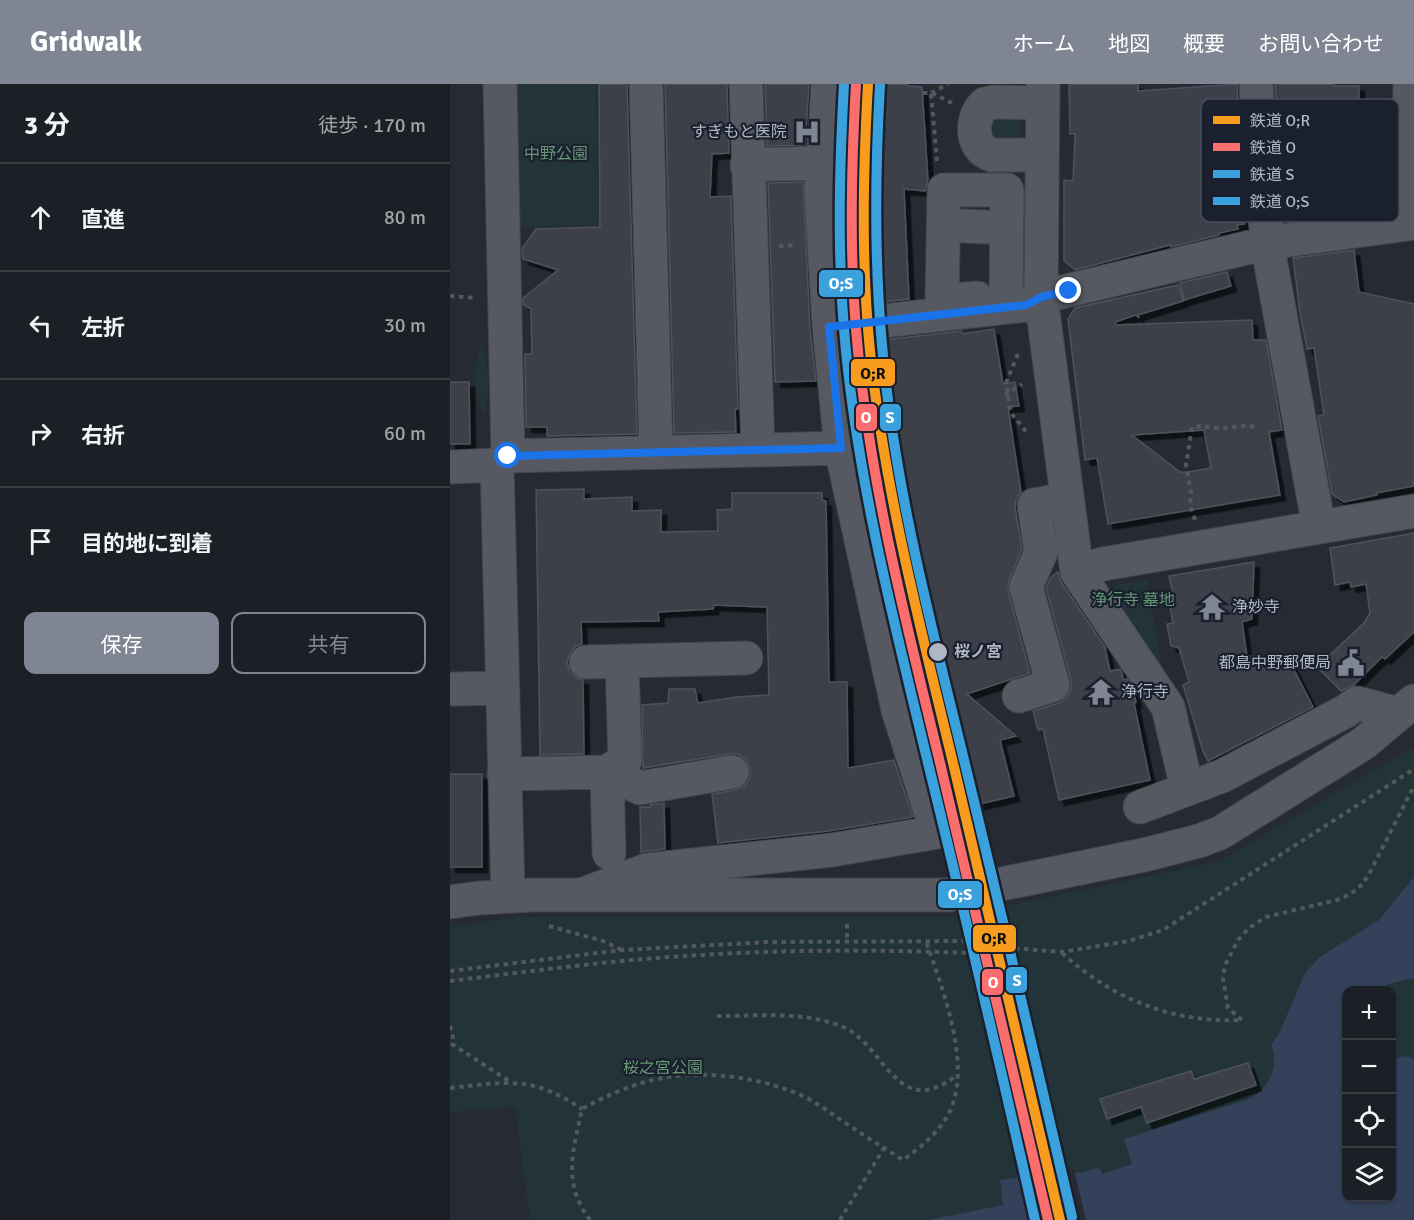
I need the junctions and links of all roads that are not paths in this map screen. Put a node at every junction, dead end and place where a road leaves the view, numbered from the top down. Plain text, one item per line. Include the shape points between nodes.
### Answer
1 (500, 84) edge
2 (646, 84) edge
3 (746, 84) edge
4 (828, 84) edge
5 (1256, 84) edge
6 (1410, 84) edge
7 (1043, 93) edge
8 (1257, 99) edge
9 (1042, 155) junction
10 (821, 163) junction
11 (747, 165) junction
12 (963, 181) junction
13 (1266, 222) edge
14 (1410, 223) edge
15 (1268, 243) junction
16 (1041, 297) junction
17 (984, 302) junction
18 (829, 327) junction
19 (841, 448) junction
20 (758, 450) junction
21 (656, 452) junction
22 (503, 460) junction
23 (450, 467) edge
24 (1067, 499) junction
25 (1414, 511) edge
26 (1320, 527) junction
27 (1077, 572) junction
28 (746, 658) dead end
29 (622, 661) junction
30 (586, 662) dead end
31 (502, 688) junction
32 (454, 689) dead end
33 (1019, 696) dead end
34 (1406, 708) edge
35 (607, 772) junction
36 (732, 772) dead end
37 (504, 774) junction
38 (1187, 788) junction
39 (1140, 807) dead end
40 (609, 853) dead end
41 (581, 895) junction
42 (508, 896) junction
43 (450, 902) edge

1 - 22 street
2 - 21 street
3 - 11 street
4 - 10 street
5 - 8 street
6 - 14 street
7 - 9 street
7 - 9 street via 985,104 975,117 976,141 984,153
9 - 16 street
10 - 11 street
10 - 18 street
11 - 20 street
12 - 17 street via 975,226
12 - 17 street via 1007,190
12 - 17 street via 944,190 942,301
13 - 15 street
14 - 15 street
15 - 16 street
15 - 26 street
16 - 17 street via 1026,305
16 - 24 street
17 - 18 street
18 - 19 street
19 - 20 street
19 - 41 street via 906,762 937,832 832,850 647,870
20 - 21 street
21 - 22 street
22 - 23 street
22 - 31 street
24 - 27 street
24 - 33 street via 1034,505 1041,552 1026,587 1053,685
25 - 26 street
26 - 27 street via 1103,564
27 - 38 street via 1168,707
28 - 29 street
29 - 30 street
29 - 35 street via 625,760
31 - 32 street
31 - 37 street
34 - 38 street via 1357,703 1222,776
34 - 41 street via 1364,743 1220,833 1144,855 948,895
35 - 36 street via 640,789
35 - 37 street
35 - 40 street
37 - 42 street
38 - 39 street
41 - 42 street
42 - 43 street

